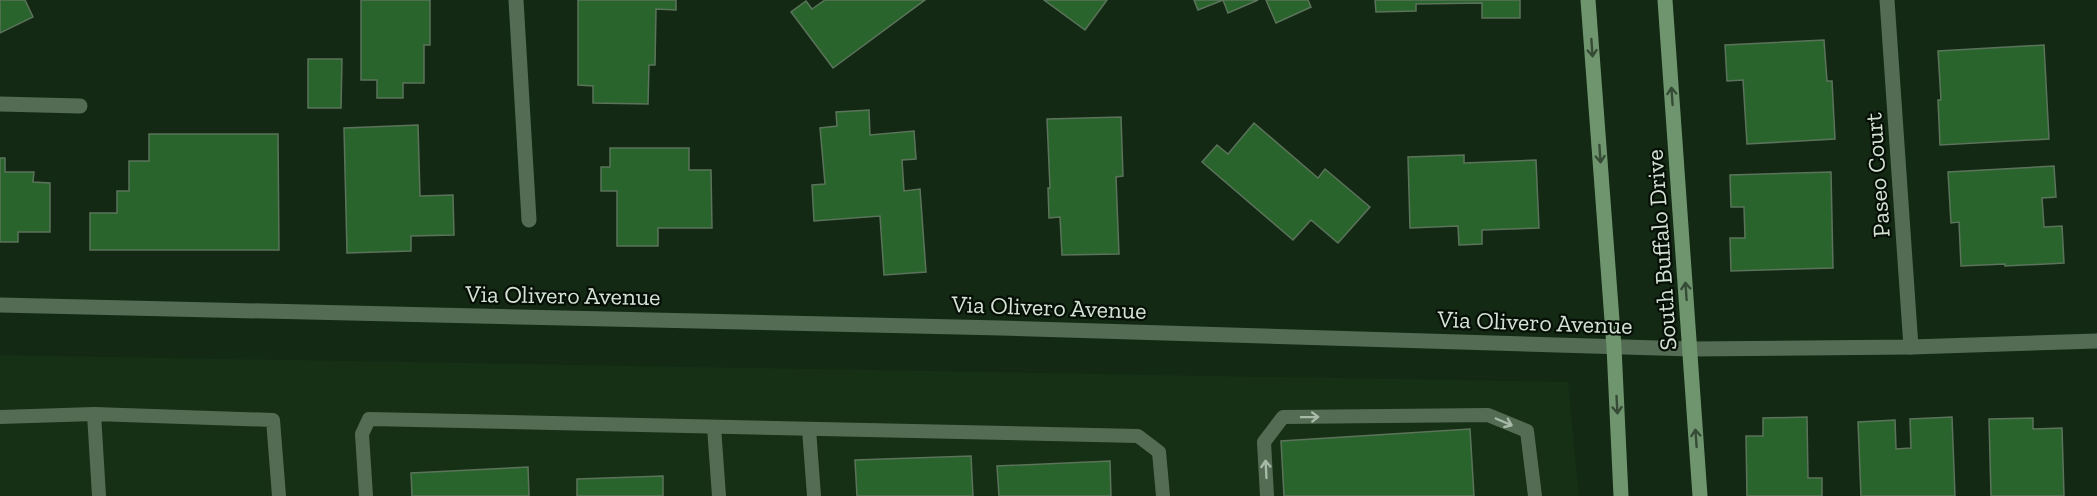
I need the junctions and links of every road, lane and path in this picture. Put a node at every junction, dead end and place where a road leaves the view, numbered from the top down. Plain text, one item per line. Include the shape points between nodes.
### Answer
1 (516, 0) edge
2 (1588, 0) edge
3 (1665, 0) edge
4 (1887, 0) edge
5 (0, 104) edge
6 (80, 106) dead end
7 (529, 220) dead end
8 (0, 305) edge
9 (2097, 341) edge
10 (1614, 346) junction
11 (1911, 347) junction
12 (1690, 349) junction
13 (94, 414) junction
14 (0, 417) edge
15 (714, 427) junction
16 (809, 429) junction
17 (99, 496) edge
18 (279, 496) edge
19 (366, 496) edge
20 (719, 496) edge
21 (814, 496) edge
22 (1163, 496) edge
23 (1267, 496) edge
24 (1535, 496) edge
25 (1621, 496) edge
26 (1700, 496) edge

1 - 7 street
2 -> 10 main road
12 -> 3 main road, South Buffalo Drive
4 - 11 street, Paseo Court
5 - 6 street
8 - 10 street, Via Olivero Avenue
9 - 11 street, Via Olivero Avenue
10 - 12 street, Via Olivero Avenue
10 -> 25 main road
11 - 12 street, Via Olivero Avenue
26 -> 12 main road, South Buffalo Drive
13 - 14 lane
13 - 17 lane
13 - 18 lane via 273,420
15 - 16 lane
15 - 19 lane via 369,419 362,434
15 - 20 lane
16 - 21 lane
16 - 22 lane via 1138,436 1159,452
23 -> 24 lane via 1264,442 1283,417 1488,415 1527,431

